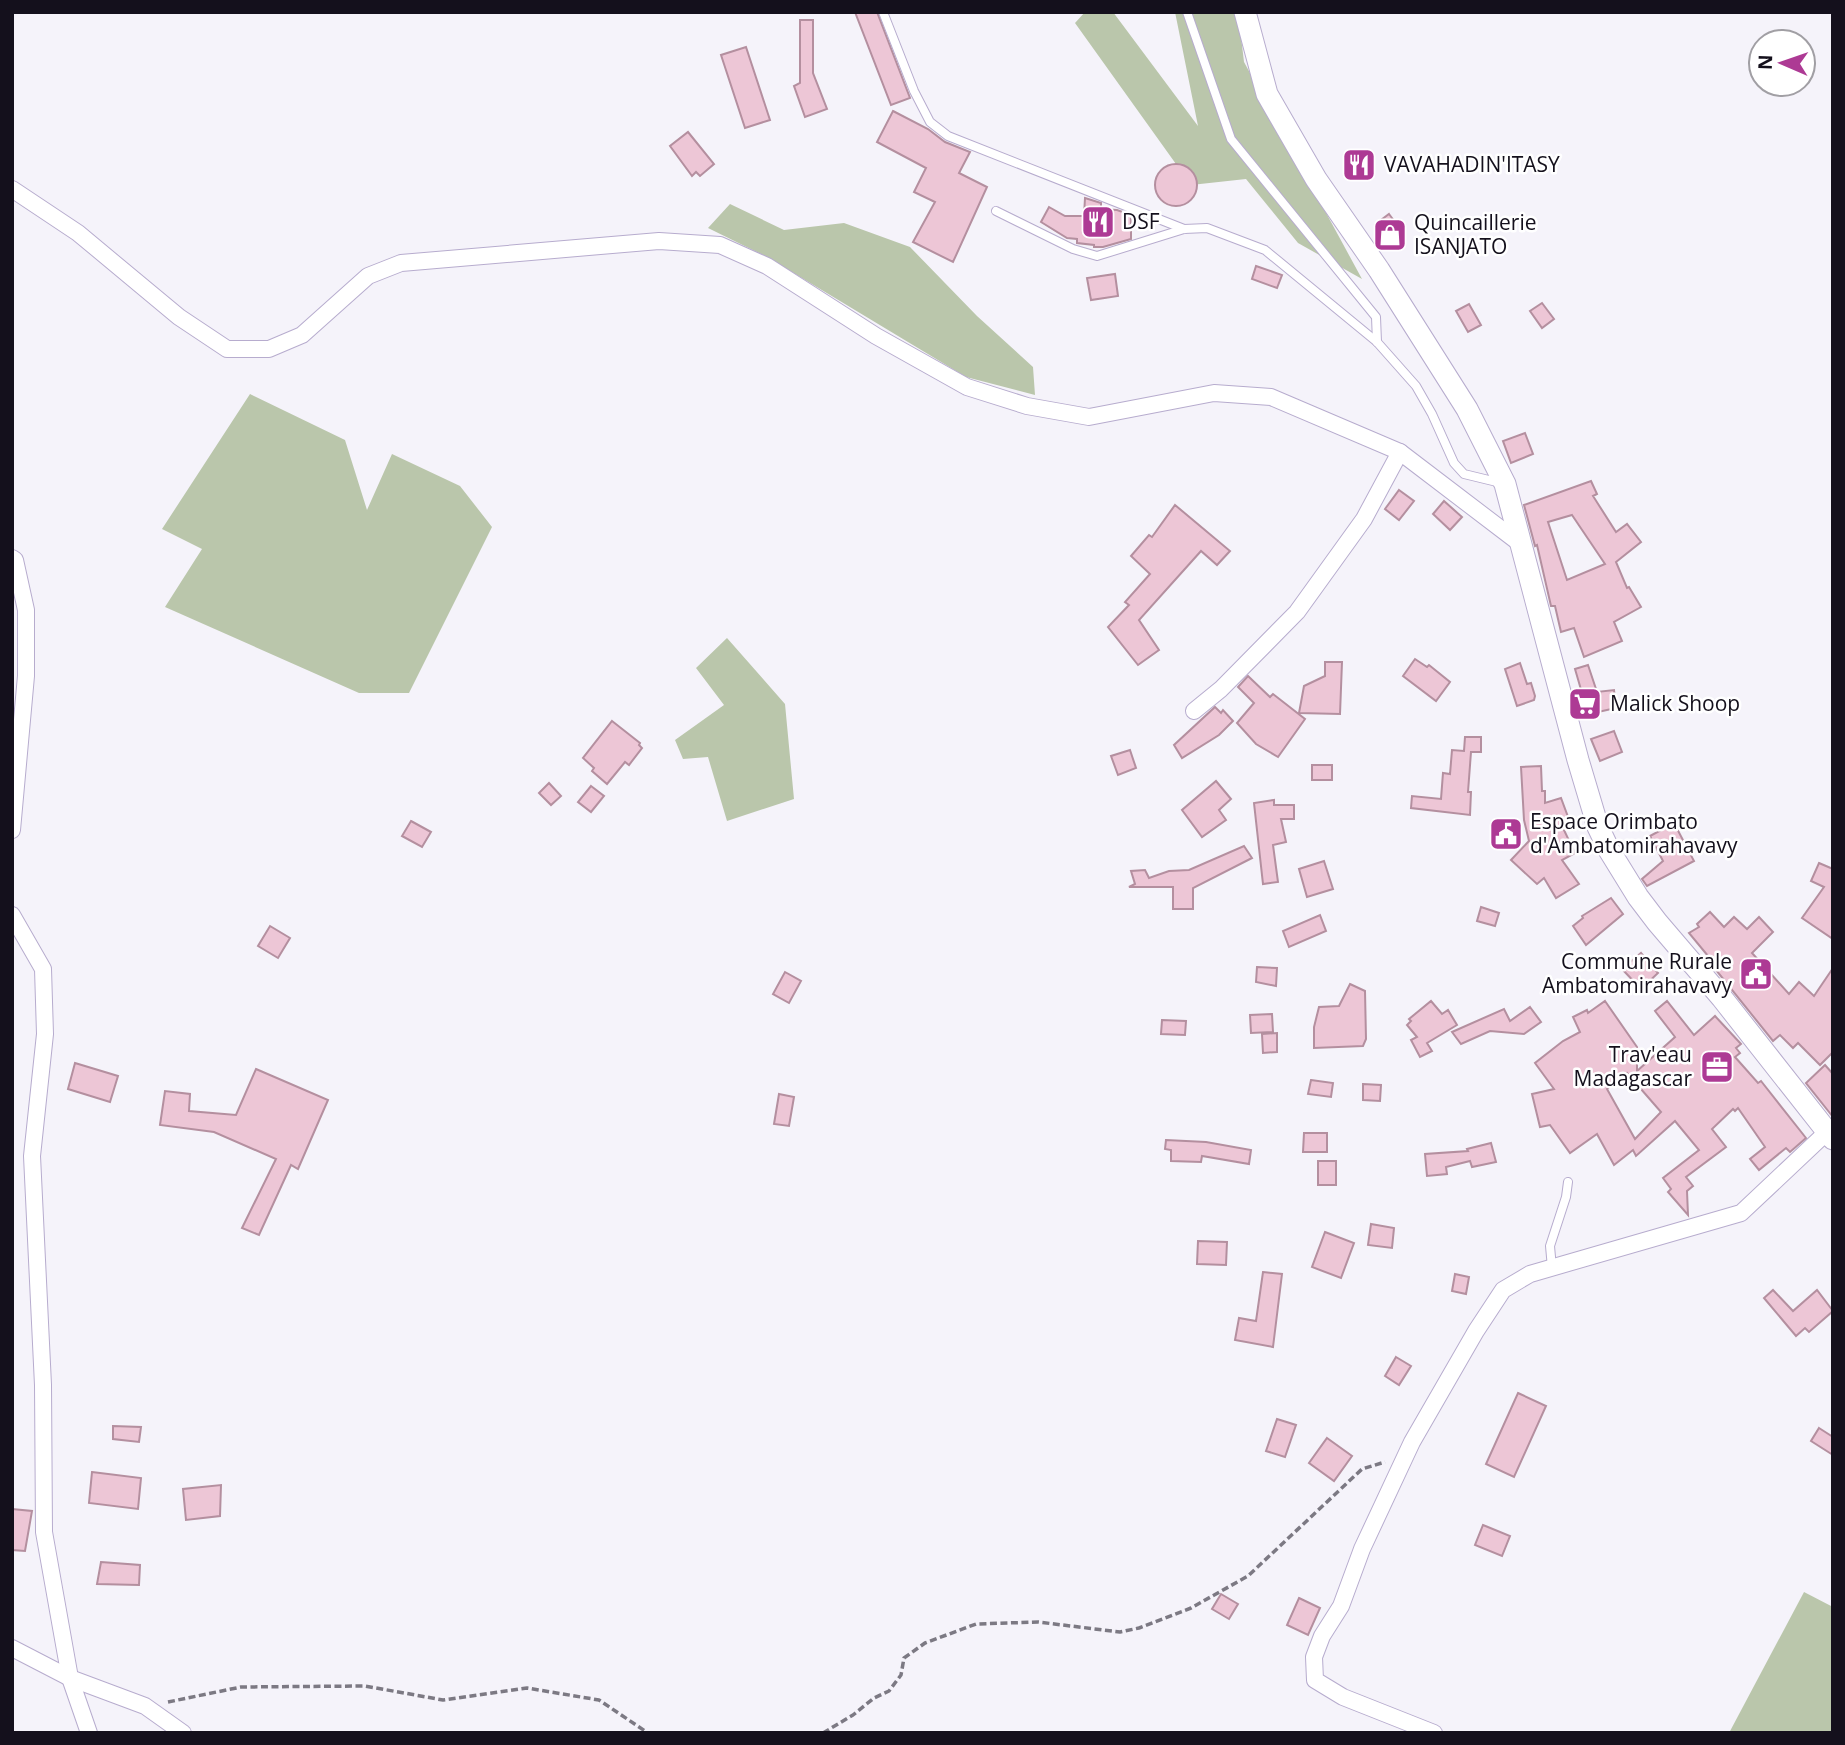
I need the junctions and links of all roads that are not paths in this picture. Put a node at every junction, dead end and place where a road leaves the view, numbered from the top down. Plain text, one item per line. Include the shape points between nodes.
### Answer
1 (883, 12) edge
2 (1187, 12) edge
3 (1245, 12) edge
4 (12, 189) edge
5 (996, 211) dead end
6 (1184, 229) junction
7 (1377, 342) junction
8 (1400, 452) junction
9 (1505, 484) junction
10 (1522, 545) junction
11 (12, 558) edge
12 (1194, 710) dead end
13 (12, 830) edge
14 (12, 915) edge
15 (1830, 1136) edge
16 (1568, 1182) dead end
17 (1552, 1268) junction
18 (12, 1648) edge
19 (70, 1678) junction
20 (89, 1733) edge
21 (183, 1733) edge
22 (1434, 1733) edge

1 - 6 lane via 919,101 930,121 948,136
2 - 7 lane via 1231,139 1376,317
3 - 9 main road via 1267,94 1316,179 1467,410
4 - 8 street via 78,233 179,317 226,349 269,349 302,335 368,276 401,263 659,241 720,245 767,266 967,387 1027,406 1090,417 1214,393 1271,397
5 - 6 lane via 1097,256
6 - 7 lane via 1207,228 1265,250
7 - 9 lane via 1416,386 1454,463 1464,474
8 - 10 street
8 - 12 street via 1364,519 1297,612 1222,689
9 - 10 main road
10 - 15 main road via 1578,760 1609,850 1657,922
11 - 13 street via 26,610
14 - 19 street via 43,969 45,1034 32,1156 43,1385 44,1532
15 - 17 street via 1741,1213
16 - 17 lane via 1550,1246
17 - 22 street via 1530,1274 1503,1290 1476,1331 1404,1460 1314,1657 1315,1680 1343,1697
18 - 19 street
19 - 20 street
19 - 21 street via 145,1706

